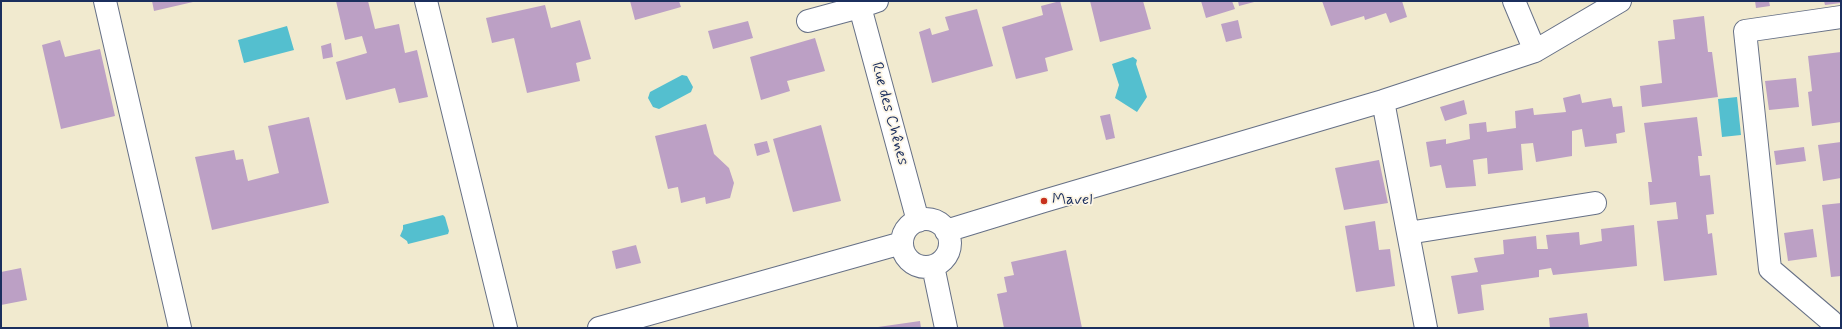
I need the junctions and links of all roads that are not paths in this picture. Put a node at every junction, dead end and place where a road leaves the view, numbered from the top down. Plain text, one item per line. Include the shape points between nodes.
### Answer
1 (105, 1) edge
2 (426, 1) edge
3 (1514, 1) edge
4 (1620, 1) edge
5 (868, 4) edge
6 (1841, 17) edge
7 (808, 21) dead end
8 (1535, 51) junction
9 (1383, 101) junction
10 (1595, 203) dead end
11 (918, 221) junction
12 (946, 231) junction
13 (1408, 233) junction
14 (902, 243) junction
15 (933, 266) junction
16 (1833, 323) edge
17 (180, 328) edge
18 (506, 328) edge
19 (599, 328) edge
20 (946, 328) edge
21 (1426, 328) edge

1 - 17 street
2 - 18 street
3 - 8 street
4 - 8 street
5 - 7 street, Rue des Chênes
5 - 11 street, Rue des Chênes
6 - 16 street via 1745,31 1770,269
8 - 9 street
9 - 12 street
9 - 13 street
10 - 13 street
11 - 12 street via 935,221
11 - 14 street via 907,228
12 - 15 street via 950,246 943,260
13 - 21 street
14 - 15 street via 903,251 914,264 920,267
14 - 19 street
15 - 20 street

